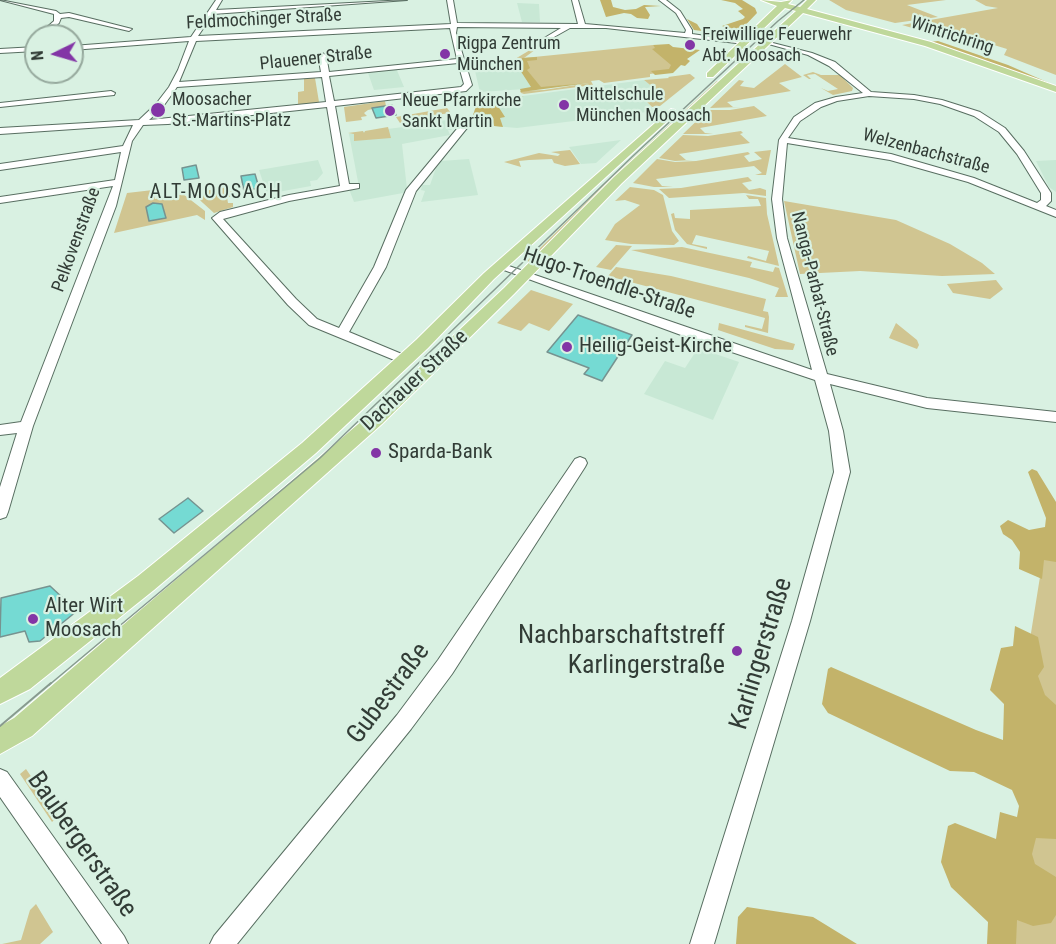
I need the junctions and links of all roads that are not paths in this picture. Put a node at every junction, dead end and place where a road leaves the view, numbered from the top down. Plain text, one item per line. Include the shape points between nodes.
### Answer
1 (0, 0) edge
2 (219, 0) edge
3 (404, 0) edge
4 (450, 0) edge
5 (575, 0) edge
6 (662, 0) edge
7 (763, 0) edge
8 (786, 2) edge
9 (320, 3) edge
10 (807, 5) edge
11 (212, 12) junction
12 (833, 13) junction
13 (771, 14) junction
14 (844, 14) junction
15 (58, 16) junction
16 (318, 18) dead end
17 (790, 21) junction
18 (55, 24) edge
19 (569, 25) junction
20 (582, 25) junction
21 (453, 26) junction
22 (129, 29) dead end
23 (920, 34) junction
24 (688, 35) junction
25 (195, 38) junction
26 (909, 38) junction
27 (939, 39) junction
28 (745, 42) junction
29 (767, 42) junction
30 (538, 44) dead end
31 (930, 45) junction
32 (84, 47) edge
33 (23, 50) edge
34 (0, 51) edge
35 (322, 55) dead end
36 (460, 61) junction
37 (325, 74) junction
38 (1056, 81) edge
39 (700, 84) dead end
40 (175, 85) junction
41 (1056, 89) edge
42 (111, 93) dead end
43 (869, 94) junction
44 (332, 104) junction
45 (0, 105) edge
46 (678, 106) dead end
47 (142, 122) junction
48 (464, 126) dead end
49 (0, 131) edge
50 (783, 140) junction
51 (127, 148) junction
52 (0, 168) edge
53 (120, 182) junction
54 (0, 200) edge
55 (1040, 206) junction
56 (1056, 214) edge
57 (499, 266) junction
58 (524, 275) junction
59 (341, 334) junction
60 (404, 360) junction
61 (820, 377) junction
62 (1056, 417) edge
63 (26, 426) junction
64 (0, 430) edge
65 (580, 463) dead end
66 (0, 512) edge
67 (0, 692) edge
68 (0, 741) edge
69 (0, 779) edge
70 (116, 944) edge
71 (222, 944) edge
72 (702, 944) edge

1 - 15 street
2 - 11 street, Pelkovenstraße
3 - 9 street
4 - 21 street
5 - 20 street
6 - 24 street via 678,12
7 - 8 main road
7 - 13 main road
8 - 10 main road
8 - 13 main road
9 - 11 street
9 - 16 street
10 - 12 main road, Wintrichring
10 - 14 main road, Wintrichring
10 - 17 main road, Dachauer Straße
11 - 25 street, Pelkovenstraße
12 - 14 main road
12 - 17 main road
12 - 26 main road, Wintrichring
13 - 28 main road
14 - 23 main road, Wintrichring
15 - 18 street
15 - 22 street
17 - 29 main road, Dachauer Straße
19 - 20 street, Feldmochinger Straße
19 - 21 street, Feldmochinger Straße
19 - 30 street
20 - 24 street, Feldmochinger Straße
21 - 25 street, Feldmochinger Straße
21 - 36 street
23 - 26 main road via 919,38
23 - 27 main road, Wintrichring
24 - 28 street, Feldmochinger Straße
25 - 32 street, Feldmochinger Straße
25 - 40 street, Pelkovenstraße
26 - 31 main road, Wintrichring
27 - 31 main road via 928,40
27 - 38 main road, Wintrichring
28 - 39 main road
29 - 43 street via 827,62
29 - 58 main road, Dachauer Straße via 618,180
31 - 41 main road, Wintrichring
33 - 34 street
35 - 37 street
36 - 37 street, Plauener Straße
36 - 44 street via 467,88
37 - 40 street, Plauener Straße
37 - 44 street
40 - 47 street, Pelkovenstraße
42 - 45 street
43 - 50 street, Nanga-Parbat-Straße via 818,105 797,119
43 - 55 street, Nanga-Parbat-Straße via 942,102 990,121 1015,144 1046,193 1046,201
44 - 47 street
44 - 59 street via 350,186 217,217 300,310 313,322
46 - 57 main road, Dachauer Straße
47 - 49 street
47 - 51 street, Pelkovenstraße via 132,133
48 - 59 street via 411,190 380,267
50 - 55 street, Welzenbachstraße via 891,157 971,180
50 - 61 street, Nanga-Parbat-Straße via 777,178 778,215
51 - 52 street
51 - 53 street, Pelkovenstraße
53 - 54 street
53 - 63 street, Pelkovenstraße
55 - 56 street, Welzenbachstraße
57 - 58 street, Hugo-Troendle-Straße
57 - 60 main road, Dachauer Straße
58 - 61 street, Hugo-Troendle-Straße
58 - 68 main road, Dachauer Straße via 376,419 23,727
59 - 60 street
60 - 67 main road, Dachauer Straße via 221,522 21,680
61 - 62 street, Hugo-Troendle-Straße via 927,403
61 - 72 street, Karlingerstraße via 836,431 842,472 801,621
63 - 64 street
63 - 66 street, Pelkovenstraße
65 - 71 street, Gubestraße via 445,667
69 - 70 street, Baubergerstraße

